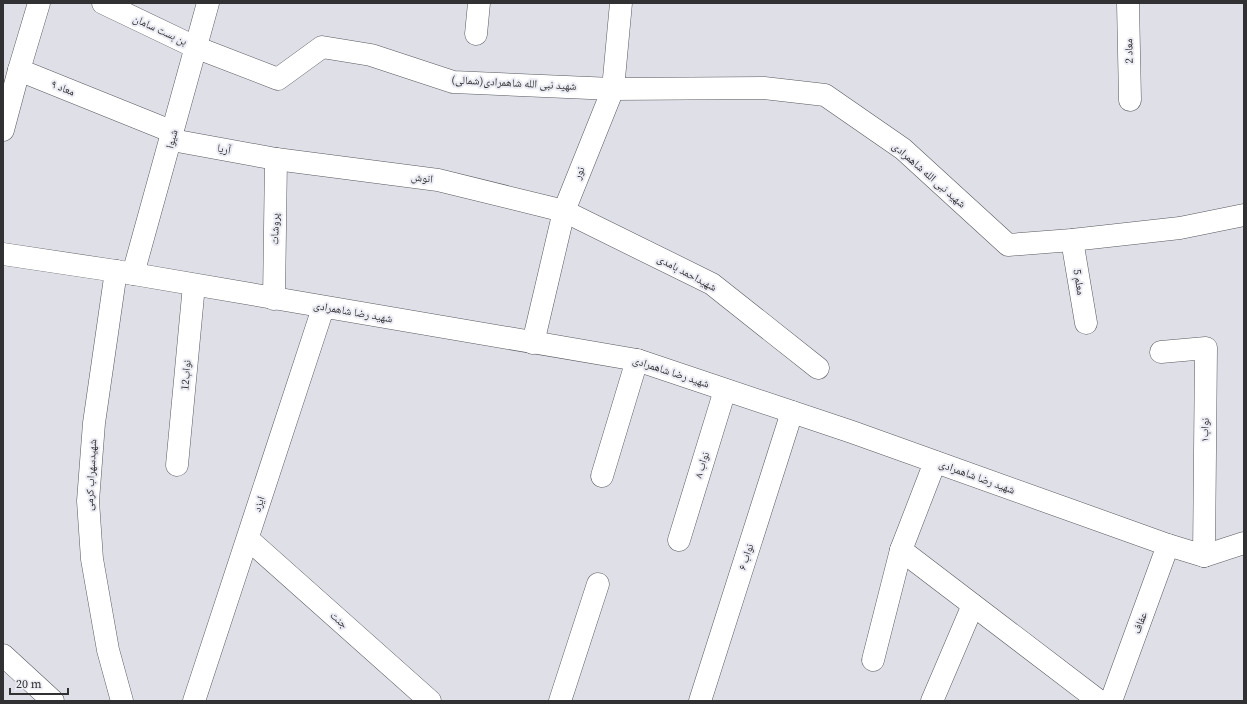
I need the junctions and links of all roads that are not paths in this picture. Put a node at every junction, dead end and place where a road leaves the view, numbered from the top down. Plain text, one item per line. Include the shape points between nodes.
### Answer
1 (39, 3) edge
2 (103, 3) edge
3 (208, 3) edge
4 (479, 3) edge
5 (621, 3) edge
6 (1128, 3) edge
7 (476, 34) dead end
8 (195, 47) junction
9 (19, 70) junction
10 (613, 89) junction
11 (1130, 100) dead end
12 (3, 130) edge
13 (172, 136) junction
14 (276, 159) junction
15 (564, 211) junction
16 (1244, 215) edge
17 (1072, 240) junction
18 (3, 254) edge
19 (124, 272) junction
20 (194, 285) junction
21 (274, 299) junction
22 (323, 308) junction
23 (1086, 323) dead end
24 (533, 343) junction
25 (1162, 352) dead end
26 (636, 360) junction
27 (818, 368) dead end
28 (725, 390) junction
29 (792, 412) junction
30 (935, 462) junction
31 (177, 465) dead end
32 (602, 476) dead end
33 (248, 540) junction
34 (678, 540) dead end
35 (1244, 543) edge
36 (1168, 545) junction
37 (901, 550) junction
38 (1204, 556) junction
39 (598, 584) dead end
40 (973, 605) junction
41 (3, 655) edge
42 (873, 660) dead end
43 (53, 701) edge
44 (122, 701) edge
45 (194, 701) edge
46 (430, 701) edge
47 (560, 701) edge
48 (700, 701) edge
49 (932, 701) edge
50 (1099, 701) edge
51 (1112, 701) edge

1 - 9 street
2 - 8 street, بن بست سامان
3 - 8 street, شیوا
4 - 7 street
5 - 10 street, نور
6 - 11 street, معاد 2
8 - 10 street, شهید نبی الله شاهمرادی(شمالی) via 278,79 322,47 371,55 453,82
8 - 13 street, شیوا
9 - 12 street
9 - 13 street, معاد ۹
10 - 15 street, نور
10 - 17 street, شهید نبی الله شاهمرادی via 764,88 825,95 903,149 1008,245
13 - 14 street, آریا
13 - 19 street, شیوا
14 - 15 street, انوش via 438,180
14 - 21 street, پروشات
15 - 24 street, نور
15 - 27 street, شهیداحمد بامدی via 712,284
16 - 17 street, شهید نبی الله شاهمرادی via 1180,228
17 - 23 street, معلم 5
18 - 19 street, شهید رضا شاهمرادی
19 - 20 street, شهید رضا شاهمرادی
19 - 44 street, شهیدسهراب کرمی via 94,423 88,501 92,559 108,650
20 - 21 street, شهید رضا شاهمرادی
20 - 31 street, نواب12
21 - 22 street, شهید رضا شاهمرادی
22 - 24 street, شهید رضا شاهمرادی
22 - 33 street, ایزد
24 - 26 street, شهید رضا شاهمرادی
25 - 38 street, نواب۱ via 1206,348
26 - 28 street, شهید رضا شاهمرادی
26 - 32 street
28 - 29 street, شهید رضا شاهمرادی
28 - 34 street, نواب ۸
29 - 30 street, شهید رضا شاهمرادی
29 - 48 street, نواب ۶
30 - 36 street, شهید رضا شاهمرادی
30 - 37 street
33 - 45 street, ایزد
33 - 46 street, جنت
35 - 38 street
36 - 38 street, شهید رضا شاهمرادی
36 - 51 street, عفاف
37 - 40 street
37 - 42 street
39 - 47 street
40 - 49 street
40 - 50 street
41 - 43 street

